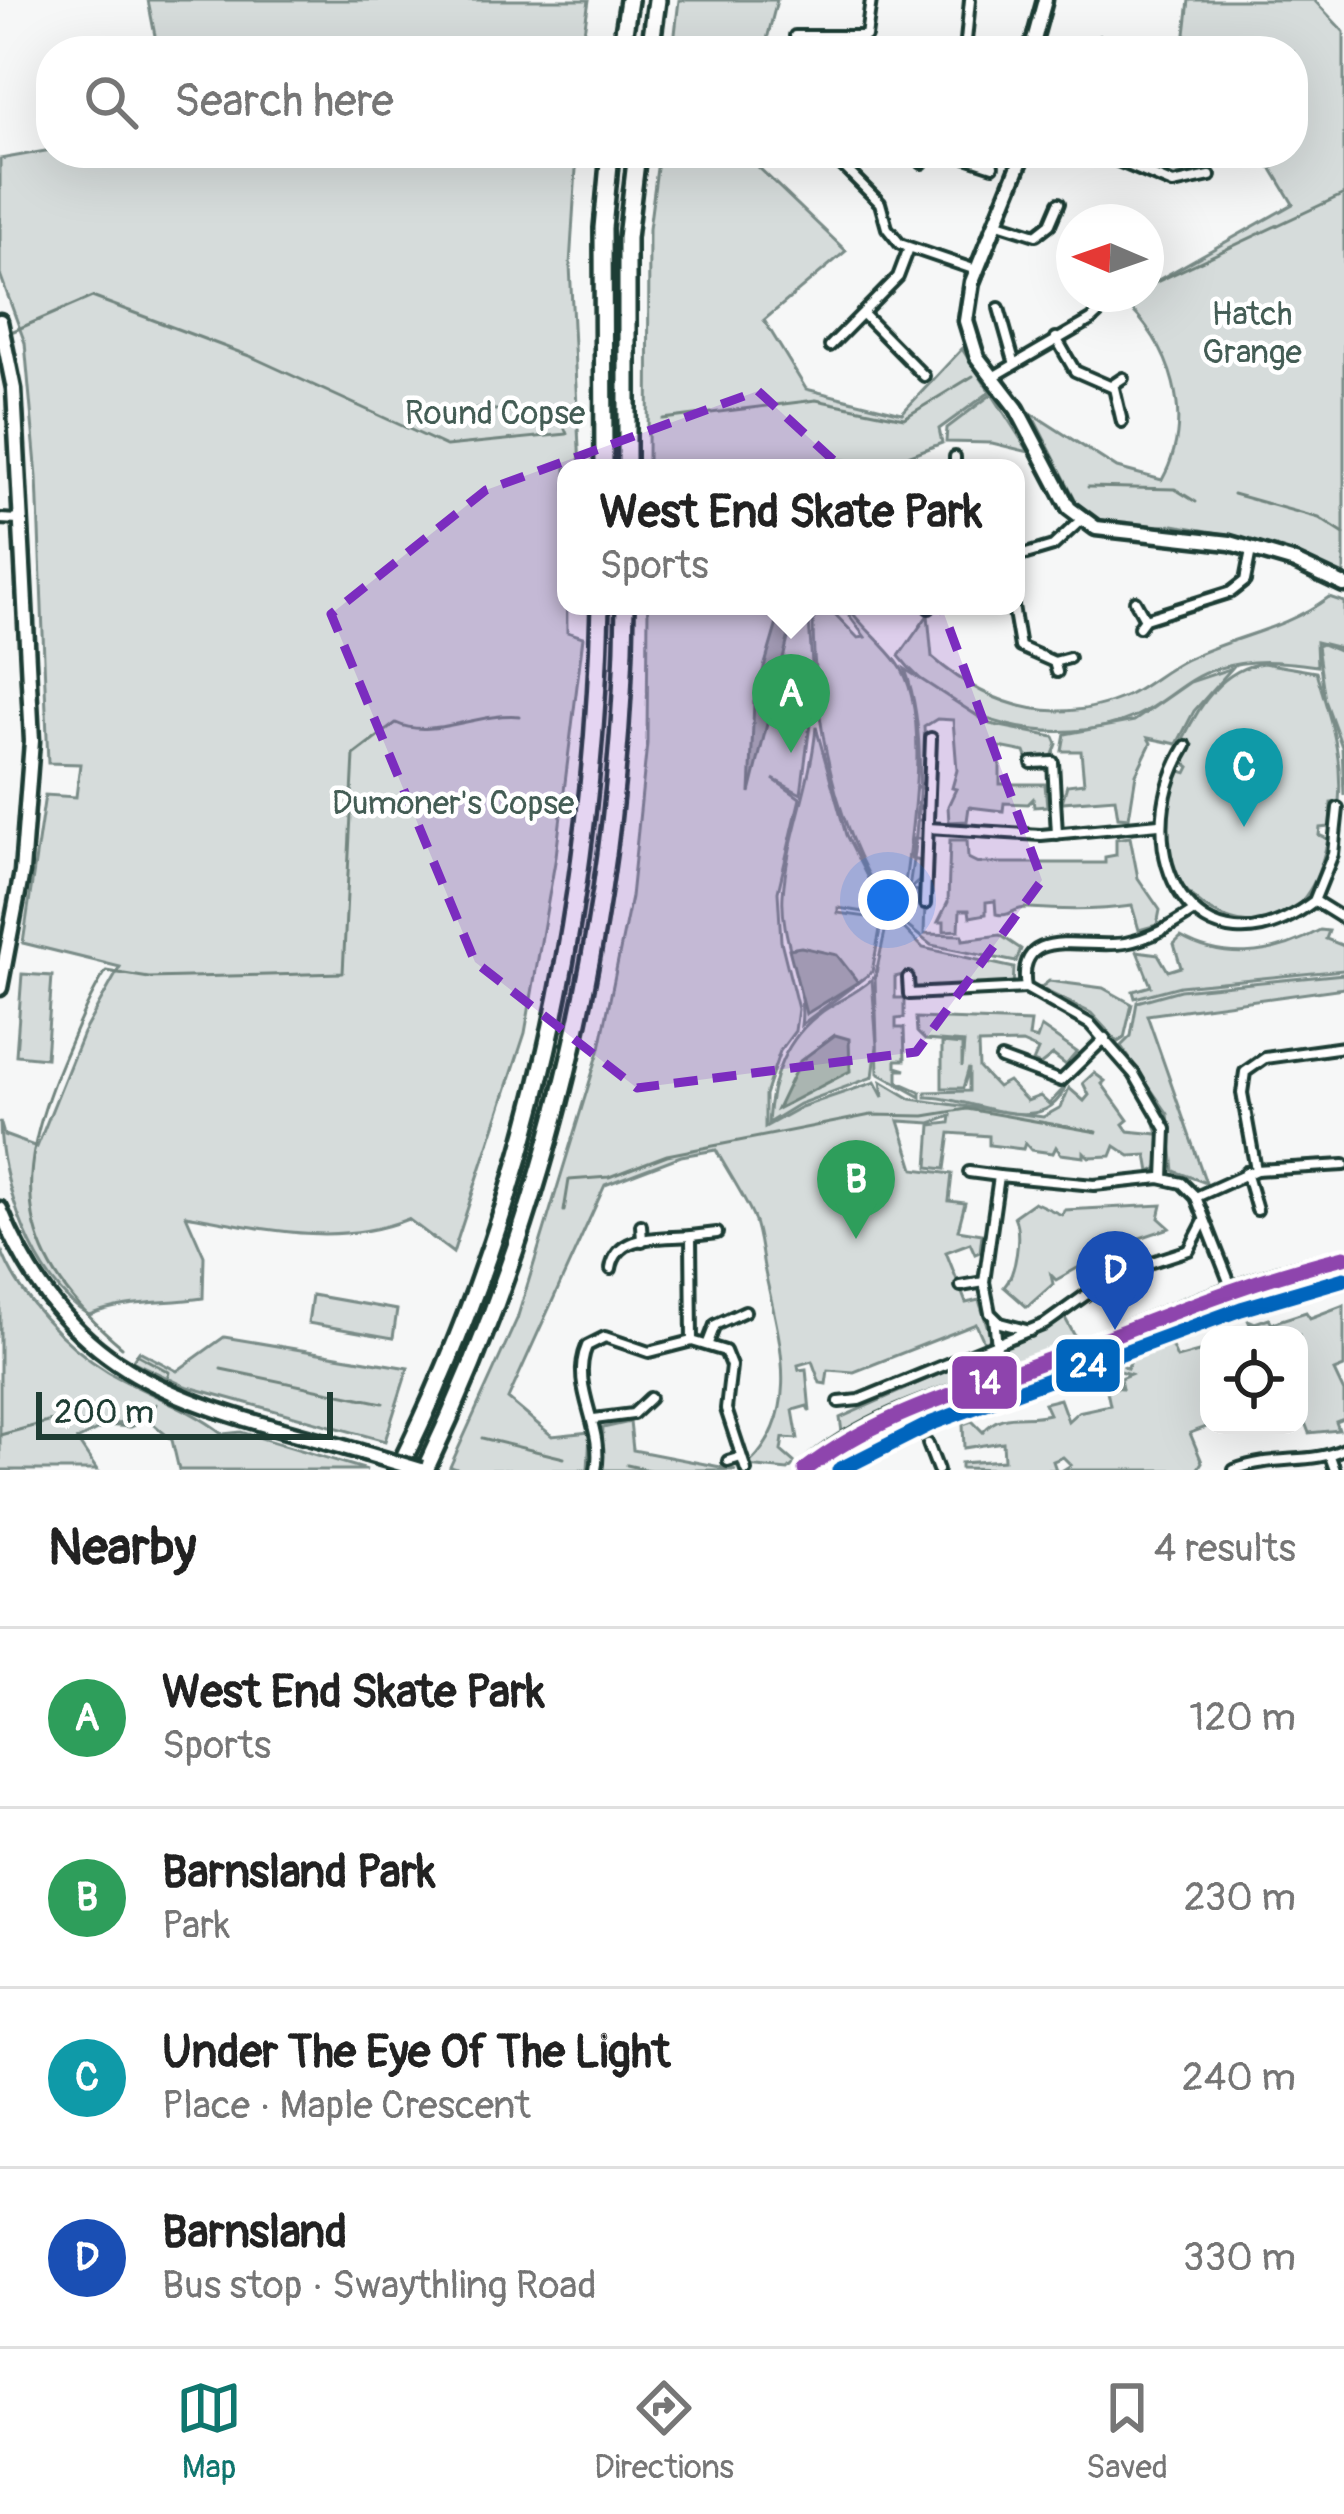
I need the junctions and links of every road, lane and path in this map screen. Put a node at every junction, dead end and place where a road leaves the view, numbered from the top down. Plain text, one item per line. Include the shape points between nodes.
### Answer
1 (629, 0) edge
2 (657, 0) edge
3 (871, 0) edge
4 (970, 0) edge
5 (1046, 0) edge
6 (623, 36) edge
7 (652, 36) edge
8 (866, 36) edge
9 (966, 36) edge
10 (1035, 36) edge
11 (609, 168) edge
12 (635, 168) edge
13 (844, 168) edge
14 (1018, 168) edge
15 (1135, 168) edge
16 (1210, 176) dead end
17 (1059, 203) dead end
18 (998, 223) junction
19 (909, 248) junction
20 (977, 271) junction
21 (999, 308) dead end
22 (1103, 312) edge
23 (863, 314) junction
24 (0, 321) edge
25 (1056, 338) junction
26 (830, 346) dead end
27 (1015, 361) junction
28 (924, 376) dead end
29 (992, 378) junction
30 (1123, 378) dead end
31 (1111, 386) junction
32 (1122, 422) dead end
33 (604, 459) edge
34 (627, 459) edge
35 (0, 519) edge
36 (1082, 519) junction
37 (19, 520) junction
38 (1252, 548) junction
39 (1025, 554) edge
40 (1344, 585) edge
41 (1135, 601) dead end
42 (599, 615) edge
43 (624, 615) edge
44 (1015, 615) edge
45 (1069, 658) dead end
46 (931, 738) dead end
47 (1186, 746) dead end
48 (1032, 763) dead end
49 (1338, 808) dead end
50 (1159, 824) junction
51 (928, 829) junction
52 (1057, 834) junction
53 (1314, 901) junction
54 (925, 904) dead end
55 (1194, 911) junction
56 (1344, 919) edge
57 (908, 978) dead end
58 (0, 988) edge
59 (1026, 988) junction
60 (1105, 1038) junction
61 (1344, 1047) edge
62 (1001, 1059) dead end
63 (1344, 1165) edge
64 (1251, 1171) junction
65 (969, 1172) dead end
66 (999, 1176) junction
67 (1164, 1178) junction
68 (1196, 1197) junction
69 (0, 1209) edge
70 (1257, 1210) dead end
71 (1204, 1219) junction
72 (641, 1226) dead end
73 (717, 1233) dead end
74 (691, 1236) junction
75 (642, 1241) junction
76 (1189, 1250) junction
77 (1218, 1257) junction
78 (1344, 1257) edge
79 (611, 1269) dead end
80 (984, 1282) junction
81 (961, 1286) dead end
82 (1232, 1289) junction
83 (745, 1311) dead end
84 (994, 1317) junction
85 (1030, 1331) junction
86 (692, 1341) junction
87 (707, 1343) junction
88 (997, 1346) junction
89 (650, 1398) dead end
90 (839, 1402) dead end
91 (594, 1419) junction
92 (928, 1444) dead end
93 (1344, 1449) edge
94 (1330, 1456) junction
95 (741, 1457) junction
96 (728, 1461) dead end
97 (398, 1470) edge
98 (423, 1470) edge
99 (596, 1470) edge
100 (746, 1470) edge
101 (805, 1470) edge
102 (938, 1470) edge
103 (1234, 1470) edge
104 (1335, 1470) edge

1 - 6 highway
2 - 7 highway
3 - 8 street
4 - 9 street
5 - 10 street
11 - 33 highway
12 - 34 highway via 627,238
13 - 19 street via 880,202 890,232
14 - 18 street
15 - 16 street via 1173,184
17 - 18 street via 1036,235
18 - 20 street
19 - 20 street
19 - 23 street via 898,277
20 - 29 street via 966,322
21 - 27 street
22 - 25 street
23 - 26 street
23 - 28 street
24 - 37 street via 14,389
25 - 27 street
25 - 31 street via 1075,371
27 - 29 street
29 - 36 street
30 - 31 street
31 - 32 street
35 - 37 street
36 - 38 street via 1114,534
36 - 39 street via 1053,546
37 - 58 street via 31,790
38 - 40 street
38 - 41 street via 1245,581 1232,592 1142,623
42 - 97 highway via 587,828 525,1141 477,1286
43 - 98 highway via 608,838 585,992 549,1148 521,1239
44 - 45 street via 1020,646 1055,667
46 - 51 street
47 - 50 street
48 - 52 street via 1053,762
49 - 53 street via 1333,854
50 - 52 street
50 - 55 street via 1169,871
51 - 52 street
51 - 54 street
53 - 55 street via 1281,922 1244,929
53 - 56 street
55 - 59 street via 1139,940 1044,943 1028,958
57 - 59 street via 909,994
59 - 60 street
60 - 62 street via 1061,1081
60 - 67 street via 1163,1119
61 - 64 street via 1264,1058 1245,1072
63 - 64 street
64 - 68 street
64 - 70 street
65 - 66 street
66 - 67 street via 1094,1185
66 - 80 street
67 - 68 street
68 - 71 street
69 - 98 street, bridge via 46,1295 129,1373 188,1402
71 - 76 street
71 - 77 street
72 - 75 street
73 - 74 street
74 - 75 street
74 - 86 street
75 - 79 street via 622,1246
76 - 77 street
76 - 85 street via 1115,1274
77 - 82 street
78 - 82 main road
80 - 81 street
80 - 84 street
82 - 101 main road via 856,1435
83 - 87 street via 715,1325
84 - 85 street
84 - 88 street
85 - 88 street
86 - 87 street
86 - 91 street via 649,1352 605,1337 592,1342 581,1371
87 - 95 street via 729,1358 726,1409
88 - 90 street
89 - 91 street via 633,1414
91 - 99 street
92 - 102 street
93 - 94 street
94 - 103 street via 1273,1457
94 - 104 street
95 - 96 street
95 - 100 street

